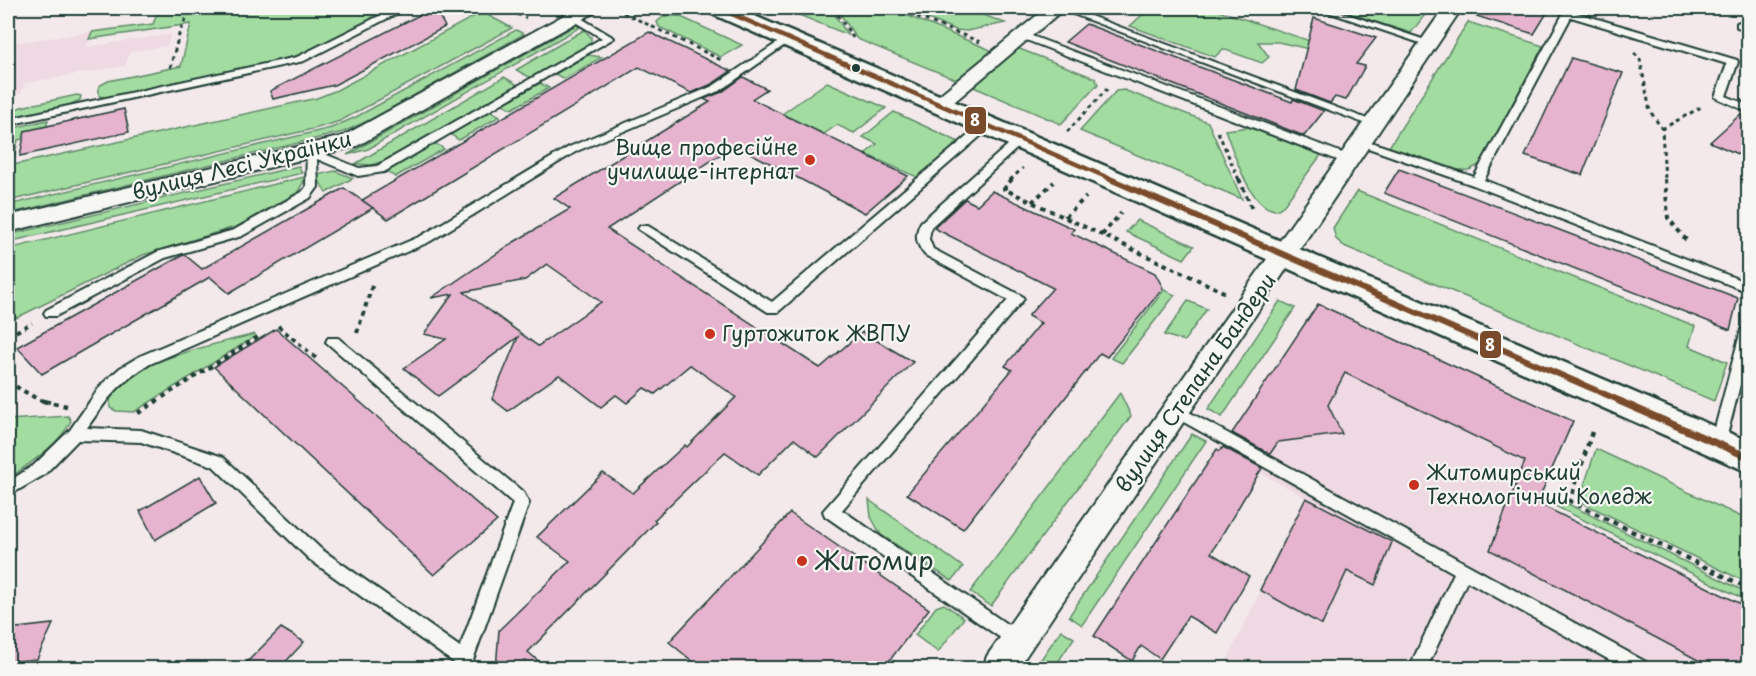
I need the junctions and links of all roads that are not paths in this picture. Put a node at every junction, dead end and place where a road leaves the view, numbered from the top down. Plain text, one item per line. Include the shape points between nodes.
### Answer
1 (718, 8) edge
2 (1056, 8) edge
3 (1062, 8) edge
4 (1321, 8) edge
5 (1453, 8) edge
6 (1566, 9) edge
7 (393, 12) dead end
8 (581, 12) edge
9 (1023, 36) junction
10 (789, 38) junction
11 (1429, 43) junction
12 (940, 104) junction
13 (1749, 109) edge
14 (8, 122) edge
15 (1373, 123) junction
16 (988, 124) junction
17 (1361, 142) junction
18 (311, 152) junction
19 (1023, 152) junction
20 (1348, 160) junction
21 (1478, 182) junction
22 (8, 224) edge
23 (644, 230) dead end
24 (1286, 254) junction
25 (1749, 288) edge
26 (51, 313) dead end
27 (1749, 330) edge
28 (333, 342) dead end
29 (1176, 411) junction
30 (75, 434) junction
31 (1718, 443) junction
32 (1749, 457) edge
33 (8, 490) edge
34 (1463, 571) junction
35 (1018, 642) junction
36 (465, 664) edge
37 (999, 669) edge
38 (1418, 669) edge
39 (1640, 669) edge

1 - 10 street
2 - 9 street
3 - 15 lane
4 - 11 lane
5 - 11 street, вулиця Степана Бандери
6 - 13 lane via 1732,62 1720,97
6 - 21 lane
7 - 14 lane via 300,59
8 - 18 street, вулиця Лесі Українки via 376,128 350,141
8 - 18 lane via 609,38 380,169 358,172
9 - 12 street
9 - 20 lane
10 - 12 street
10 - 30 lane via 717,88 573,149 434,234 145,360 107,388
11 - 15 street, вулиця Степана Бандери
12 - 16 street
15 - 17 street, вулиця Степана Бандери
16 - 19 street
16 - 23 lane via 773,309
17 - 20 street, вулиця Степана Бандери
17 - 21 lane
18 - 22 street, вулиця Лесі Українки
18 - 26 lane via 312,187 303,197 238,233 161,255
19 - 24 street
19 - 35 lane via 925,225 921,235 929,252 1017,298 831,511
20 - 24 street, вулиця Степана Бандери
21 - 25 lane
24 - 29 street, вулиця Степана Бандери
24 - 31 street
27 - 31 lane
28 - 36 lane via 521,503
29 - 34 lane
29 - 35 street, вулиця Степана Бандери
30 - 33 lane via 39,471
30 - 36 lane via 141,436 218,461 315,554
31 - 32 street
34 - 38 lane
34 - 39 lane
35 - 37 street, вулиця Степана Бандери

